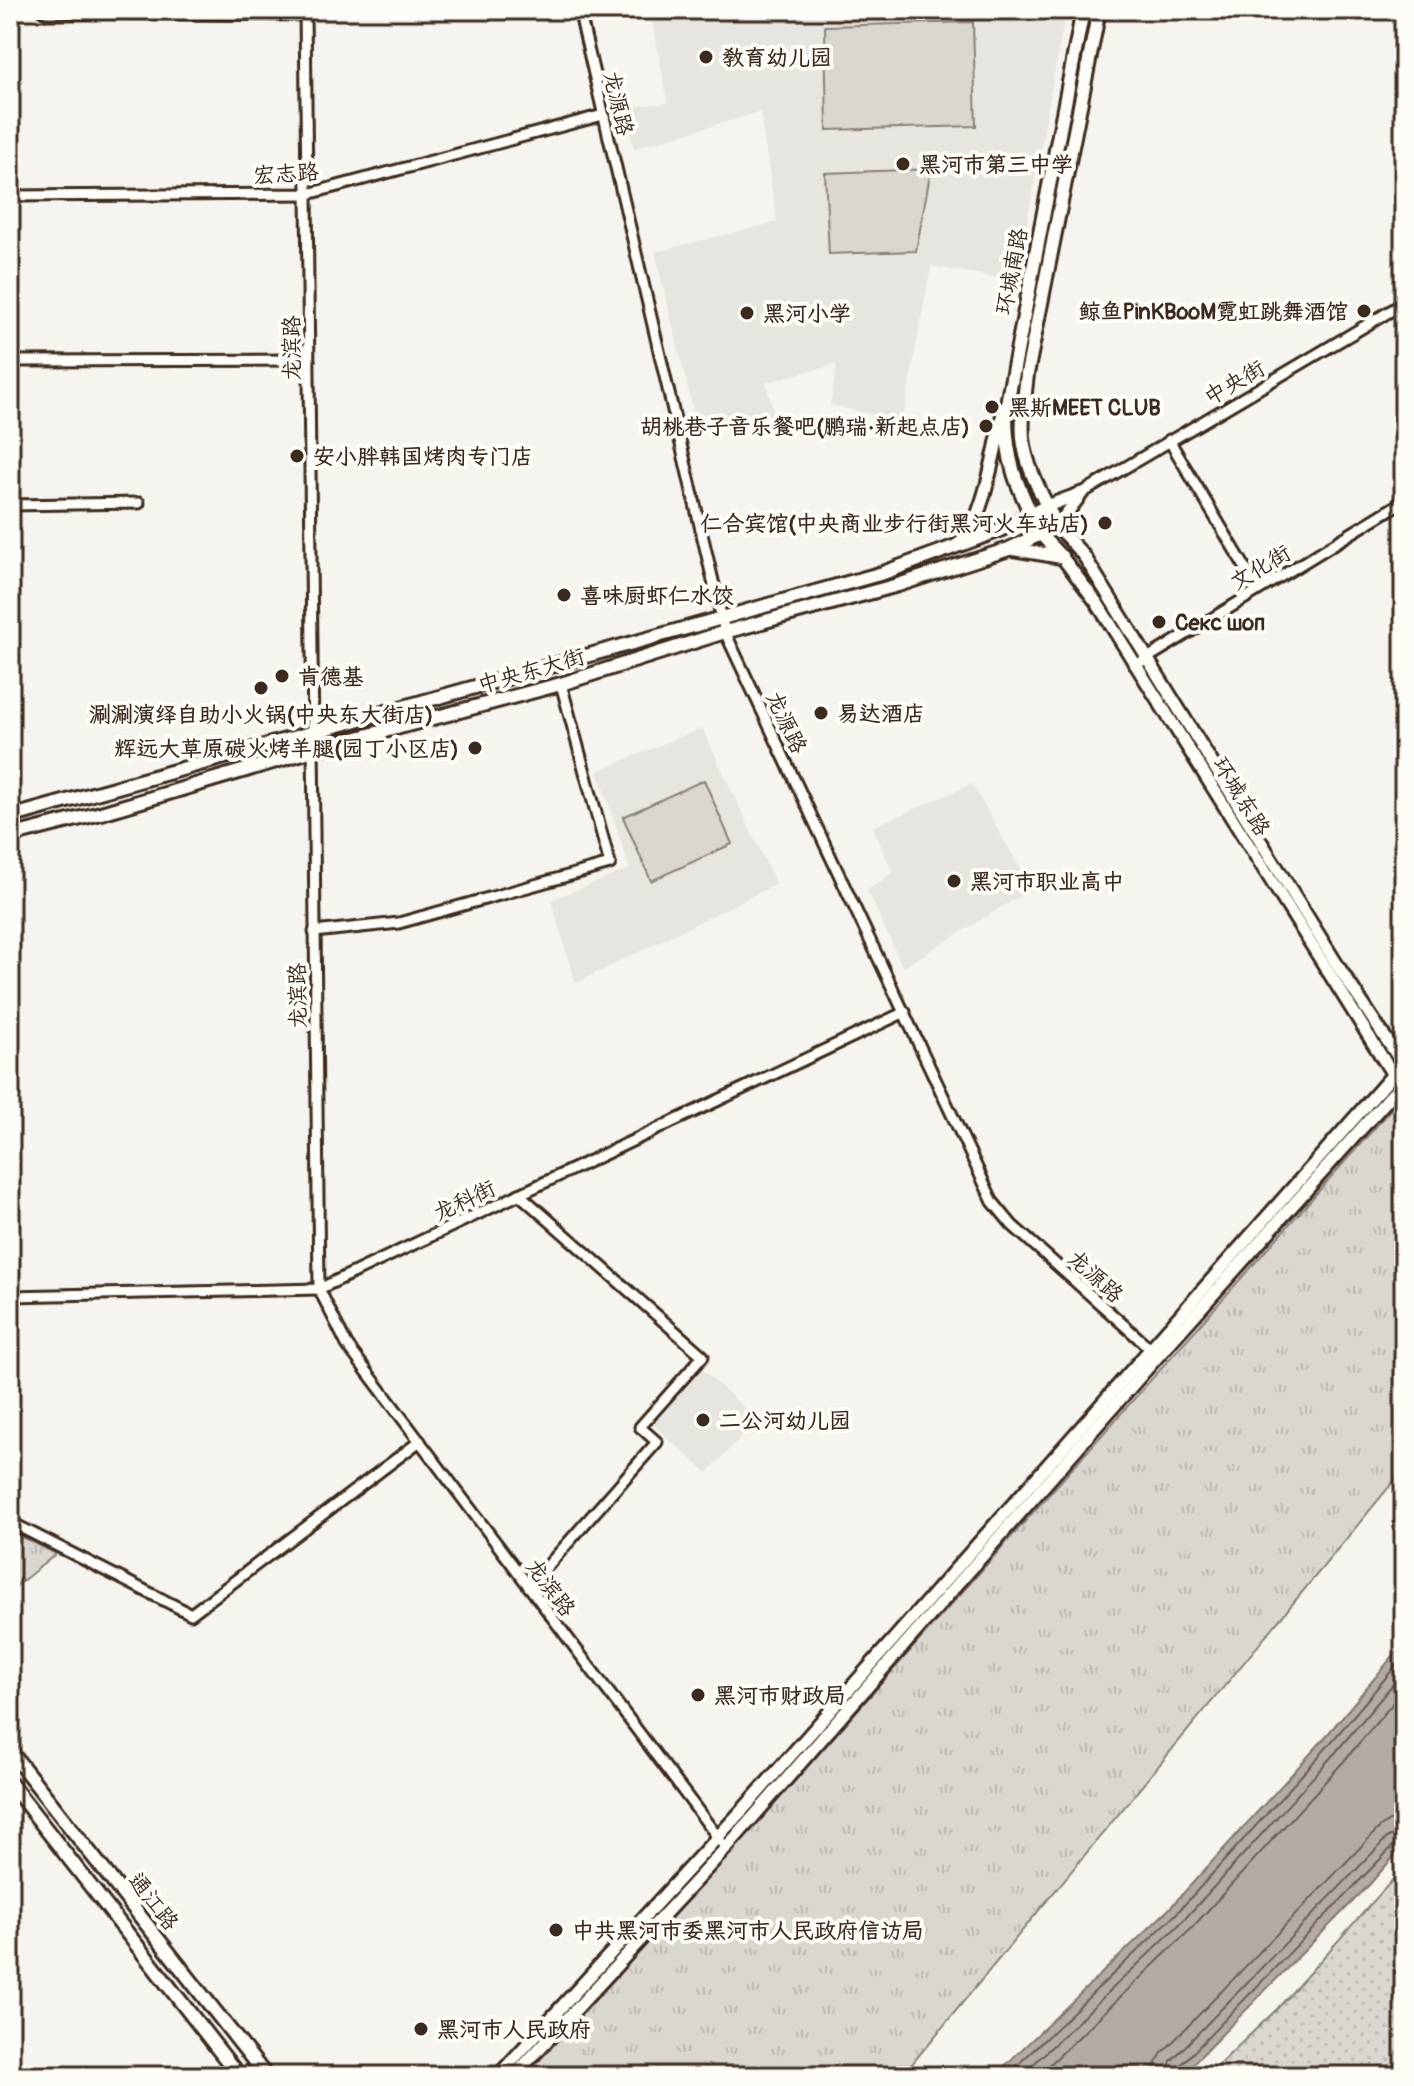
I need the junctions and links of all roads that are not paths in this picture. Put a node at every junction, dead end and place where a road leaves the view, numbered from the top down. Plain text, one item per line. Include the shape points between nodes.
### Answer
1 (42, 10) edge
2 (579, 10) edge
3 (1083, 10) edge
4 (1099, 10) edge
5 (305, 12) edge
6 (603, 115) junction
7 (308, 194) junction
8 (10, 196) edge
9 (1404, 303) edge
10 (309, 360) junction
11 (10, 361) edge
12 (1012, 373) junction
13 (1169, 440) junction
14 (1082, 493) junction
15 (1404, 501) edge
16 (139, 503) dead end
17 (10, 505) edge
18 (1047, 506) junction
19 (1031, 515) junction
20 (1057, 526) junction
21 (1041, 535) junction
22 (950, 549) junction
23 (1009, 549) junction
24 (1062, 557) junction
25 (1258, 589) junction
26 (723, 626) junction
27 (1141, 662) junction
28 (561, 684) junction
29 (312, 733) junction
30 (313, 750) junction
31 (10, 817) edge
32 (10, 836) edge
33 (314, 932) junction
34 (905, 1012) junction
35 (1403, 1064) edge
36 (1399, 1080) edge
37 (519, 1194) junction
38 (319, 1289) junction
39 (10, 1296) edge
40 (1154, 1352) junction
41 (420, 1441) junction
42 (10, 1522) edge
43 (529, 1587) junction
44 (10, 1751) edge
45 (10, 1783) edge
46 (717, 1837) junction
47 (726, 1848) junction
48 (239, 2076) edge
49 (266, 2076) edge
50 (498, 2076) edge
51 (514, 2076) edge

1 - 5 street
2 - 6 street, 龙源路
3 - 12 main road, 环城南路
4 - 18 main road, 环城南路 via 1023,411 1028,460
5 - 7 street, 龙滨路
6 - 7 street, 宏志路
6 - 26 street, 龙源路
7 - 8 street, 宏志路
7 - 10 street, 龙滨路
9 - 13 street, 中央街
10 - 11 street
10 - 29 street, 龙滨路
12 - 19 main road, 环城南路 via 1006,441
12 - 22 street via 980,509 967,537
13 - 14 street, 中央街
13 - 25 street
14 - 18 street
14 - 20 street
15 - 25 street, 文化街
16 - 17 street
18 - 19 main road, 中央东大街
18 - 20 main road, 环城南路
19 - 21 main road, 环城南路
19 - 22 main road, 中央东大街
20 - 21 main road, 中央东大街
20 - 27 street, 环城东路 via 1084,556
21 - 23 main road, 中央东大街
21 - 24 street, 环城东路
22 - 26 main road, 中央东大街
23 - 24 main road
23 - 26 main road, 中央东大街 via 898,585
24 - 27 street, 环城东路
25 - 27 street, 文化街
26 - 28 main road, 中央东大街
26 - 29 main road, 中央东大街
26 - 34 street, 龙源路
27 - 35 street, 环城东路
27 - 36 street, 环城东路
28 - 30 main road, 中央东大街
28 - 33 street via 610,864 399,923
29 - 30 street, 龙滨路
29 - 31 main road, 中央东大街
30 - 32 main road, 中央东大街
30 - 33 street, 龙滨路
33 - 38 street, 龙滨路
34 - 37 street, 龙科街
34 - 40 street, 龙源路 via 993,1202
35 - 36 street
36 - 40 street
37 - 38 street, 龙科街
37 - 43 street via 703,1356 640,1427 657,1442
38 - 39 street, 龙科街
38 - 41 street, 龙滨路 via 347,1345
40 - 46 street
40 - 47 street
41 - 42 street via 191,1614
41 - 43 street, 龙滨路
43 - 46 street, 龙滨路
44 - 49 main road, 通江路
45 - 48 main road, 通江路
46 - 47 street, 龙滨路
46 - 50 street
47 - 51 street

